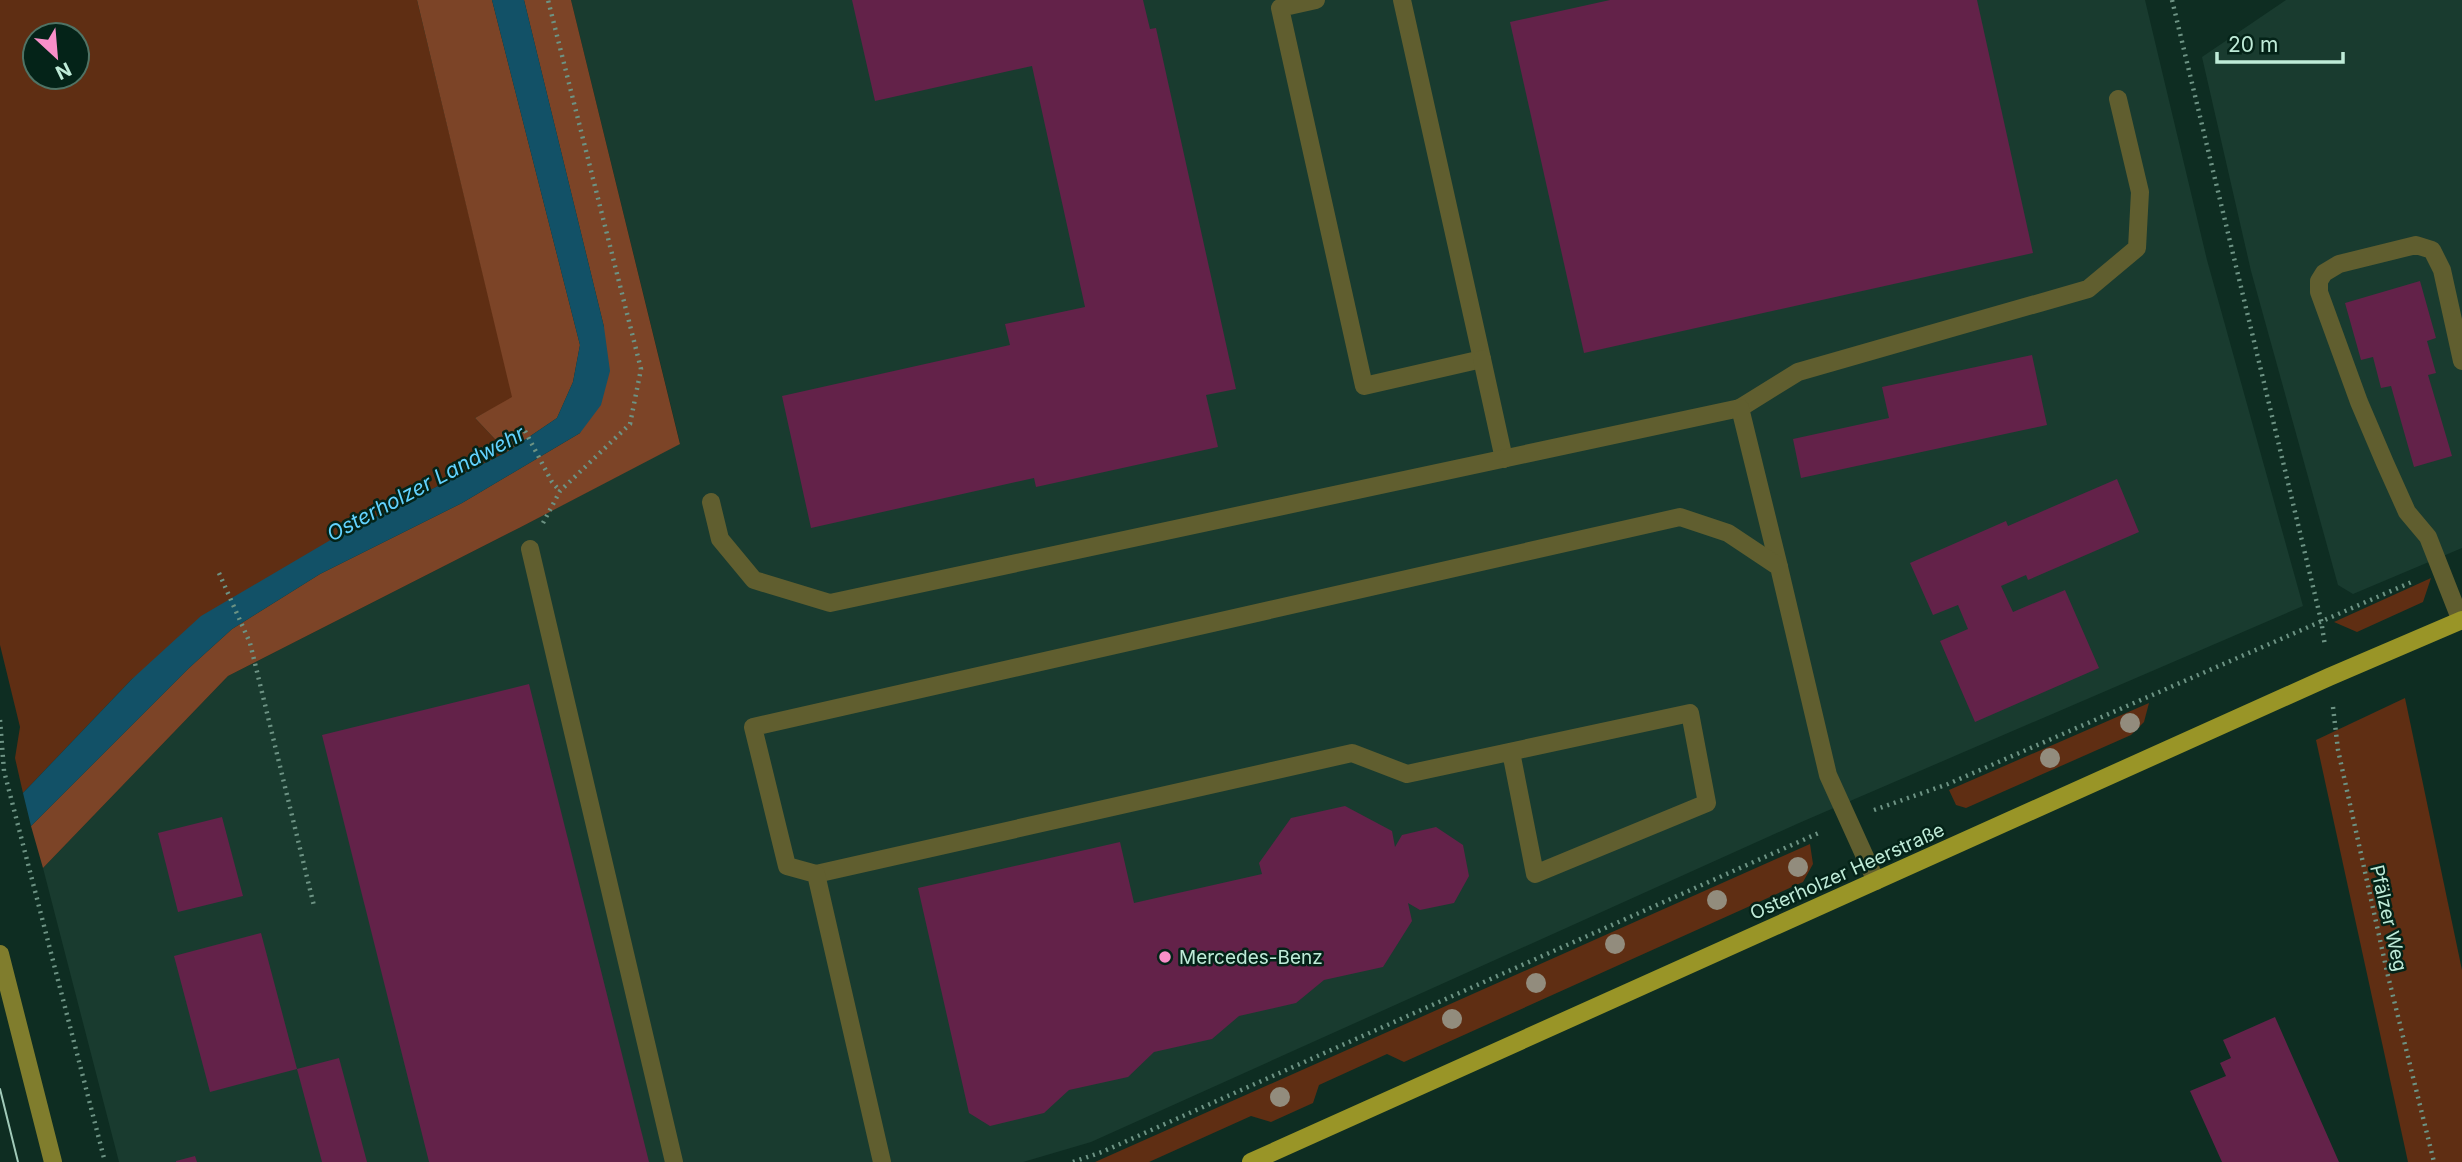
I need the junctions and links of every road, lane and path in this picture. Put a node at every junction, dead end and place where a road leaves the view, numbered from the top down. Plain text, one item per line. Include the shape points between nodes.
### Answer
1 (548, 0) edge
2 (1316, 0) edge
3 (1402, 0) edge
4 (2172, 0) edge
5 (2118, 99) dead end
6 (1482, 359) junction
7 (2462, 361) edge
8 (1740, 408) junction
9 (525, 431) dead end
10 (1504, 459) junction
11 (560, 491) junction
12 (711, 502) dead end
13 (530, 549) joint
14 (1779, 567) junction
15 (2441, 569) junction
16 (219, 573) dead end
17 (2321, 620) junction
18 (2461, 620) edge
19 (2329, 677) junction
20 (0, 720) edge
21 (1511, 752) junction
22 (1848, 820) junction
23 (816, 874) junction
24 (1876, 881) junction
25 (314, 906) dead end
26 (0, 954) edge
27 (53, 1162) edge
28 (105, 1162) edge
29 (674, 1162) edge
30 (882, 1162) edge
31 (1073, 1162) edge
32 (1251, 1162) edge
33 (2434, 1162) edge

1 - 11 path via 641,369 630,424
2 - 6 lane via 1280,8 1364,386
3 - 6 lane
4 - 17 path
5 - 8 lane via 2140,192 2137,248 2088,289 1798,372
6 - 10 lane
7 - 15 lane via 2442,270 2432,250 2416,244 2339,264 2319,281 2325,313 2370,426 2407,512 2428,537
8 - 10 lane
8 - 14 lane
9 - 11 path
10 - 12 lane via 830,604 754,580 720,539
11 - 13 path
13 - 29 lane
14 - 22 lane via 1828,775
14 - 23 lane via 1728,533 1680,517 753,727 787,866
15 - 17 path
15 - 18 lane
16 - 25 path via 250,642
17 - 22 path via 1948,784
18 - 19 main road, Osterholzer Heerstraße
19 - 24 main road, Osterholzer Heerstraße
19 - 33 path, Pfälzer Weg via 2338,750
20 - 28 path via 4,771
21 - 21 lane via 1690,713 1707,803 1535,874
21 - 23 lane via 1407,775 1352,753
22 - 24 lane
22 - 31 path
23 - 30 lane
24 - 32 main road, Osterholzer Heerstraße
26 - 27 main road

